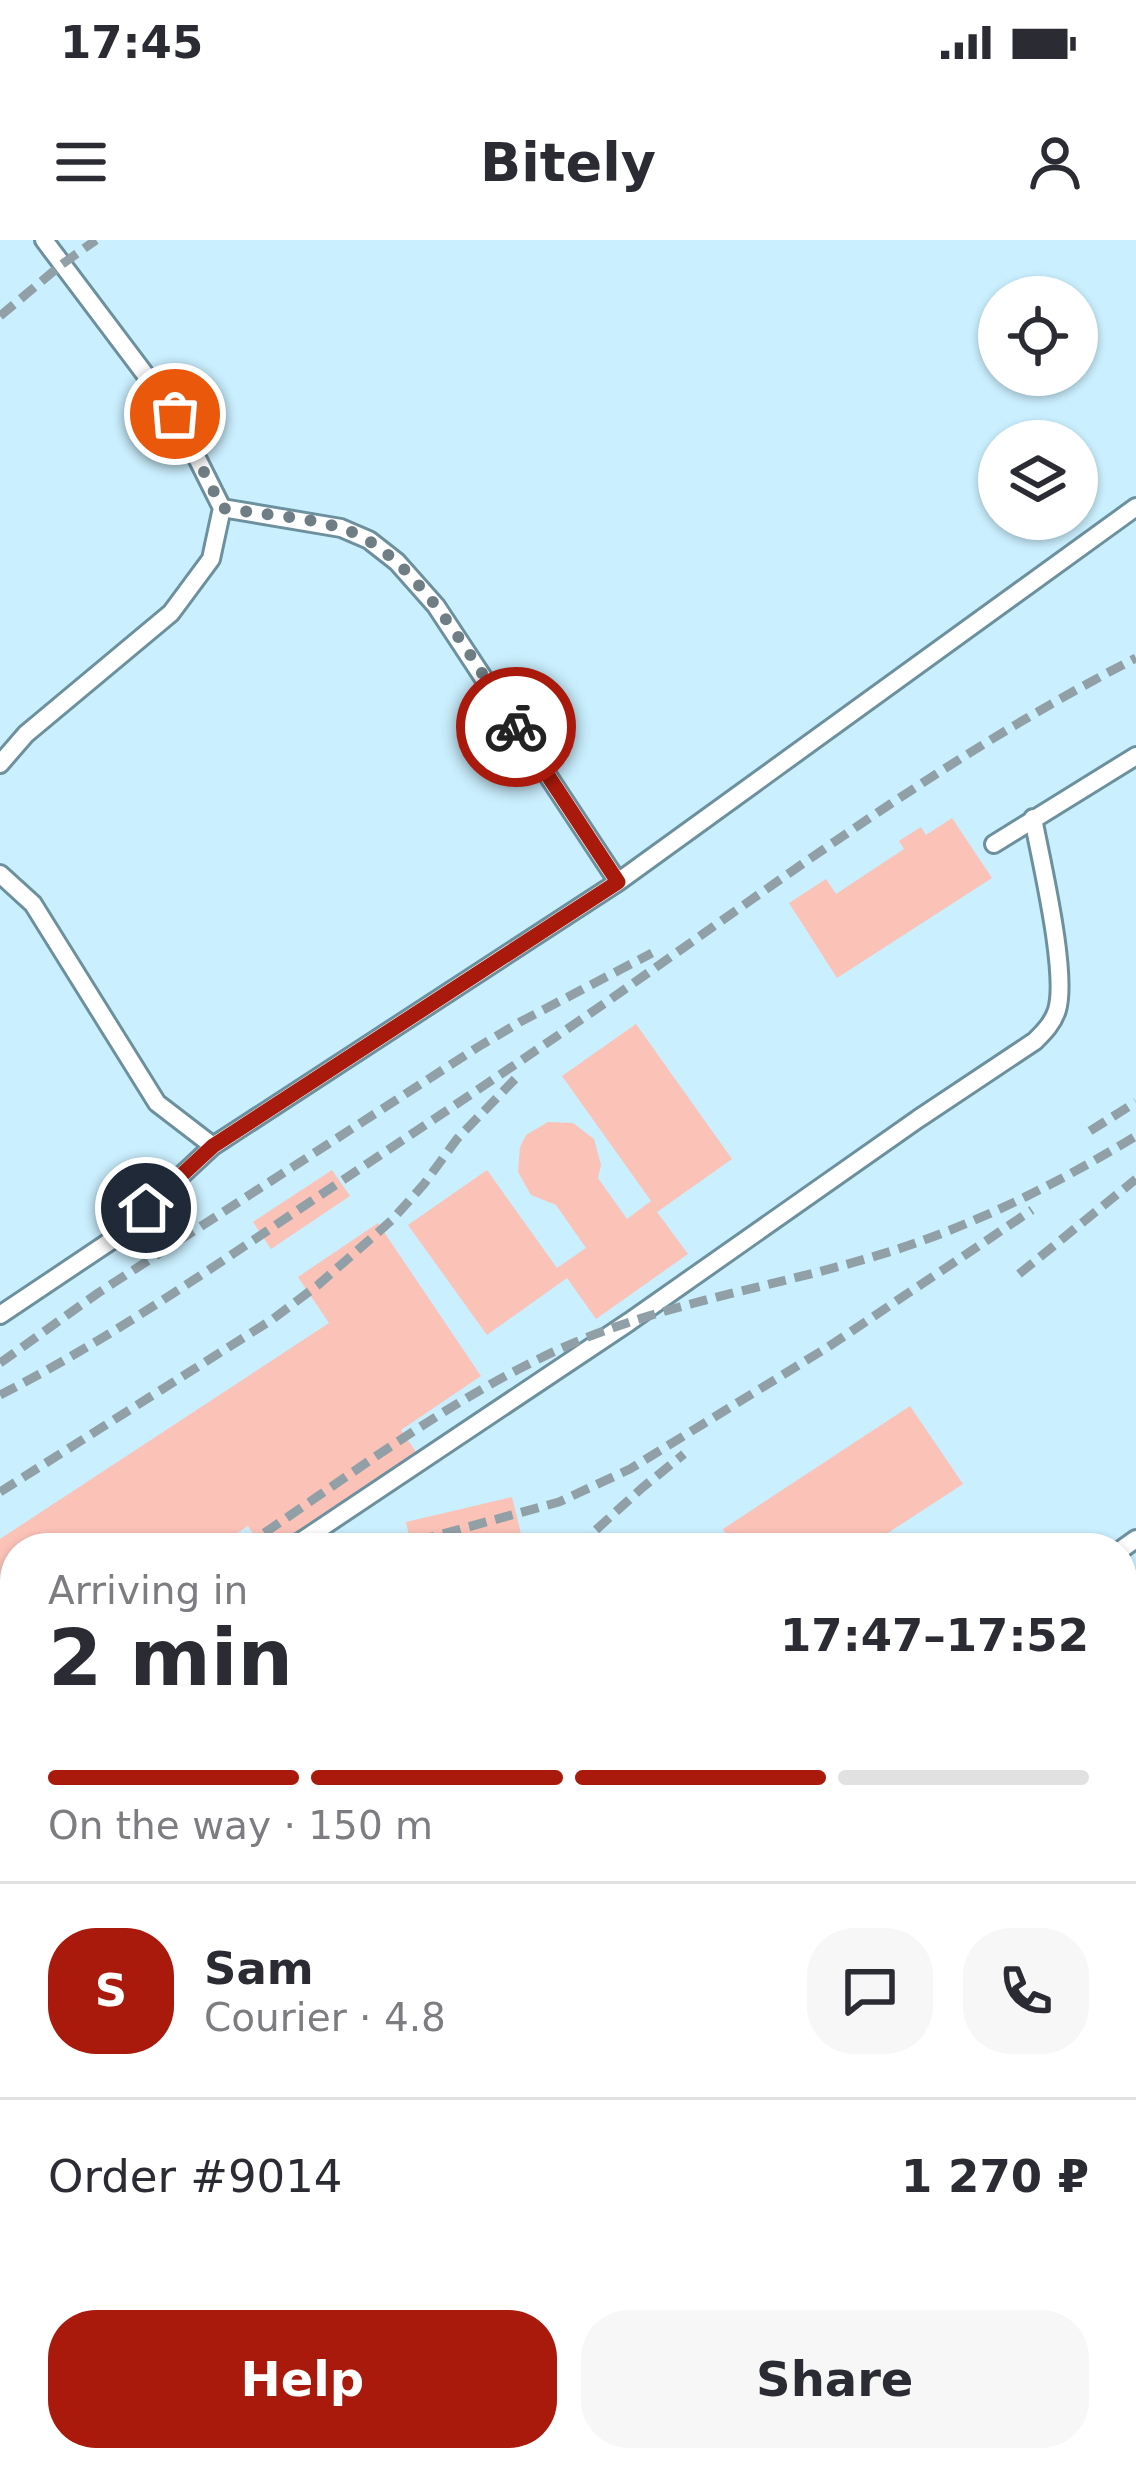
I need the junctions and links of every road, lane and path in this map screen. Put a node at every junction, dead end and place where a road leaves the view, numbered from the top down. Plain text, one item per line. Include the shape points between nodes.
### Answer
1 (44, 240) edge
2 (1136, 507) edge
3 (222, 508) junction
4 (1136, 756) edge
5 (0, 764) edge
6 (1034, 818) junction
7 (994, 844) dead end
8 (0, 874) edge
9 (618, 882) junction
10 (213, 1146) junction
11 (0, 1315) edge
12 (313, 1533) edge

1 - 3 lane via 175,414
2 - 9 lane
3 - 5 lane via 211,559 171,613
3 - 9 lane via 341,528 397,562 436,606
4 - 6 lane
6 - 7 lane
6 - 12 lane via 1059,966 1058,1009 1035,1041
8 - 10 lane via 33,904 157,1103
9 - 10 lane
10 - 11 lane via 112,1240

